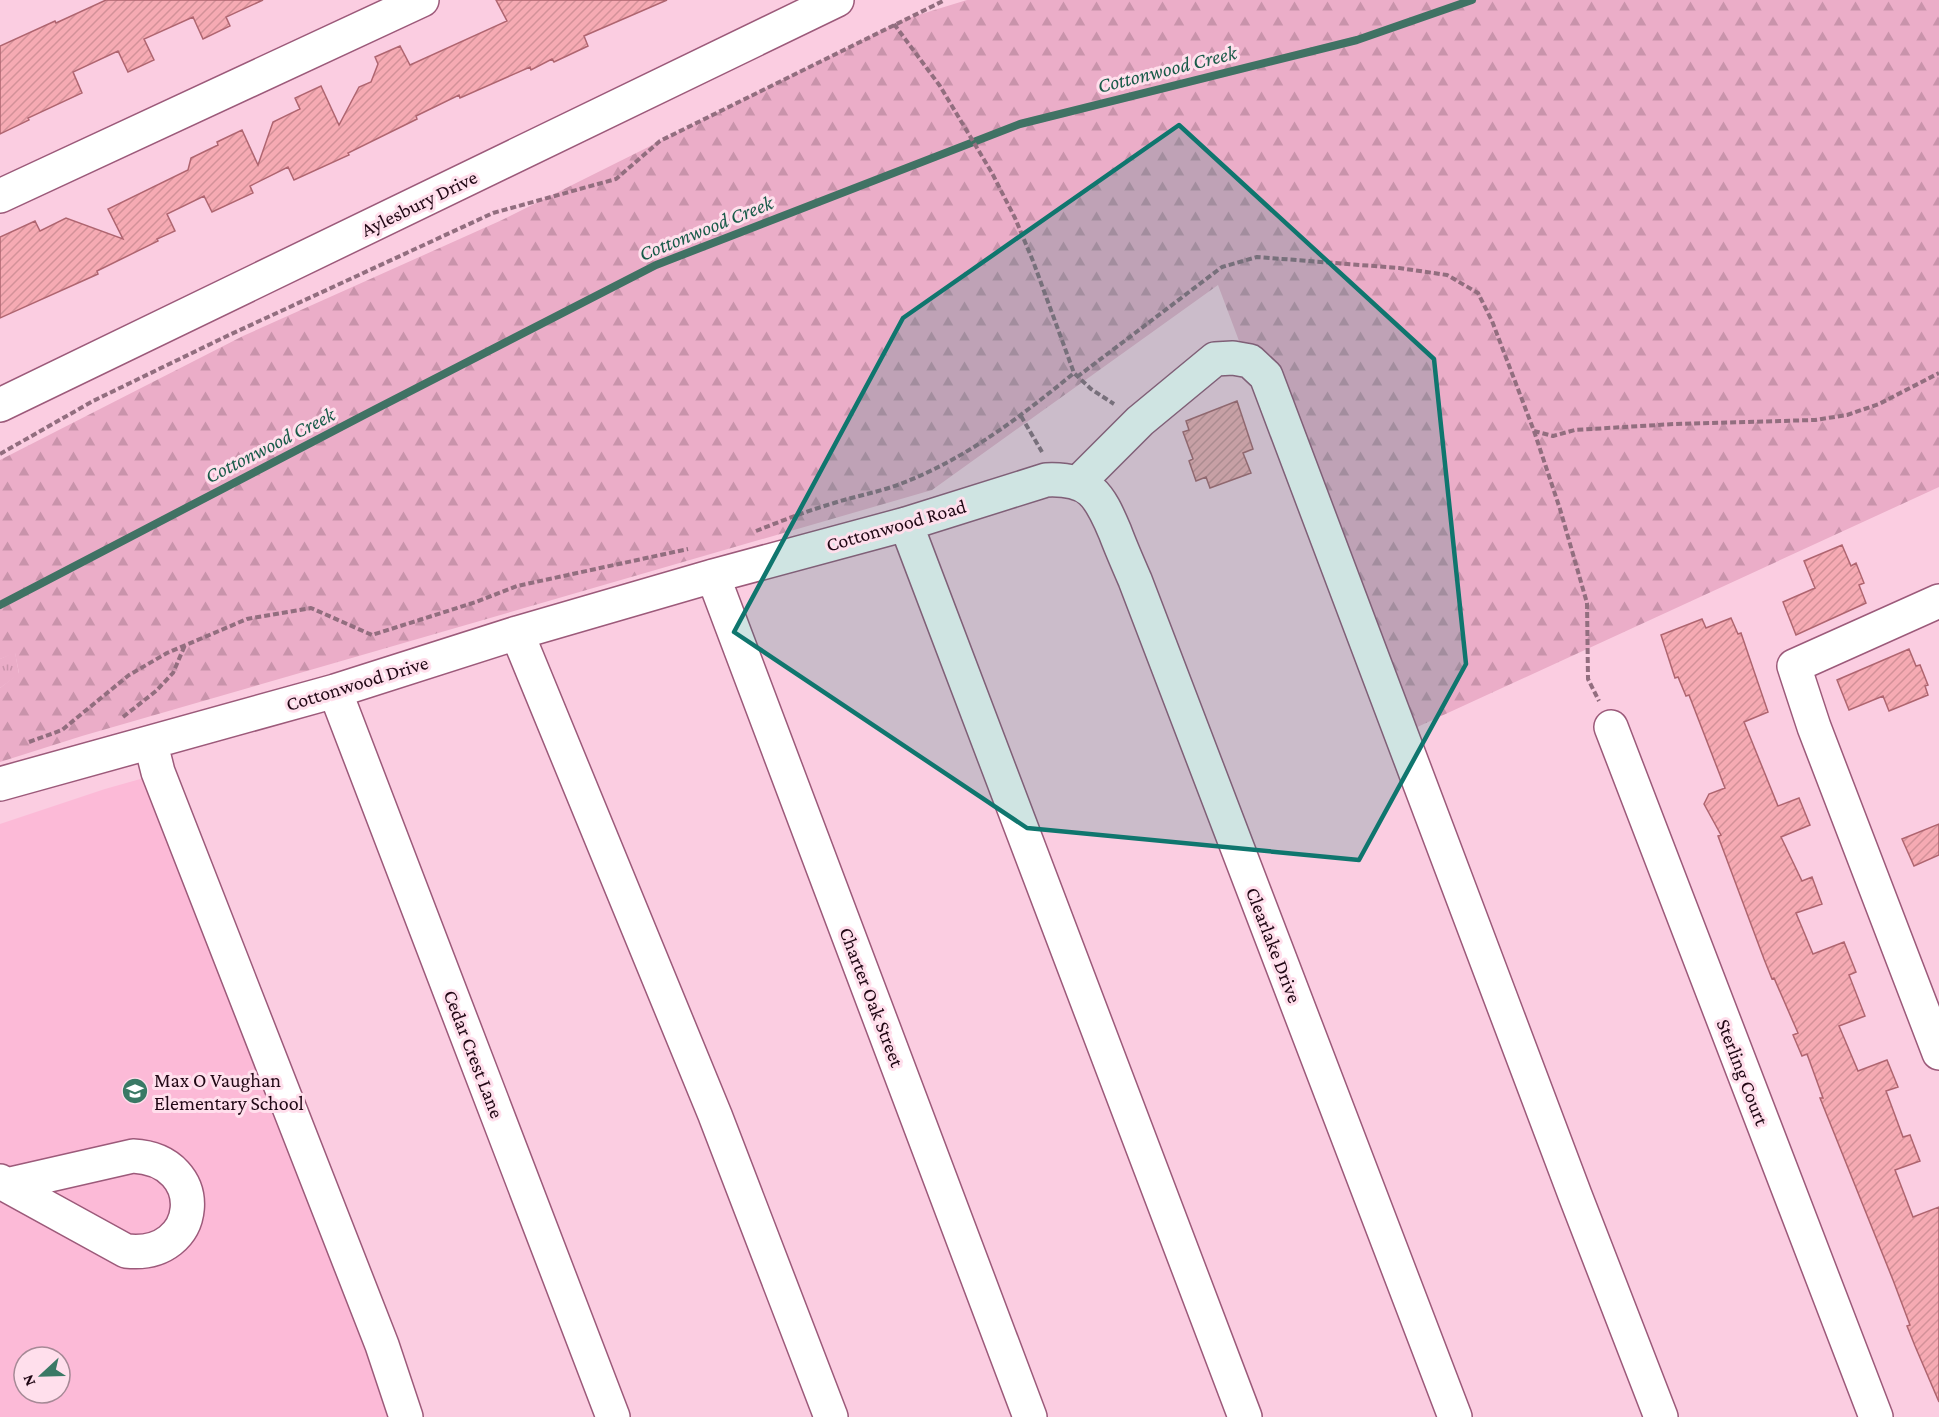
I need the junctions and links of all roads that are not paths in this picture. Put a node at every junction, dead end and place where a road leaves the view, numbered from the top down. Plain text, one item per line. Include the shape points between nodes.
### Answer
1 (422, 0) edge
2 (837, 0) edge
3 (0, 196) edge
4 (0, 405) edge
5 (1068, 481) junction
6 (906, 524) junction
7 (713, 576) junction
8 (1939, 601) edge
9 (518, 633) junction
10 (335, 691) junction
11 (1611, 727) road end
12 (151, 744) junction
13 (0, 784) edge
14 (1939, 1053) edge
15 (3, 1183) edge
16 (406, 1417) edge
17 (613, 1417) edge
18 (831, 1417) edge
19 (1030, 1417) edge
20 (1245, 1417) edge
21 (1455, 1417) edge
22 (1661, 1417) edge
23 (1876, 1417) edge

1 - 3 street
2 - 4 street, Aylesbury Drive
5 - 6 street, Cottonwood Road via 1046,480
5 - 21 street, Clearlake Drive via 1092,491 1103,504 1135,580
5 - 22 street via 1215,359 1250,361 1266,376
6 - 7 street, Cottonwood Road
6 - 20 street
7 - 9 street, Cottonwood Drive
7 - 19 street, Charter Oak Street
8 - 14 street via 1794,666
9 - 10 street, Cottonwood Drive
9 - 18 street via 715,1115
10 - 12 street, Cottonwood Drive
10 - 17 street, Cedar Crest Lane
11 - 23 street, Sterling Court
12 - 13 street, Cottonwood Drive
12 - 16 street via 162,783 382,1345
15 - 15 street via 126,1251 141,1253 170,1242 186,1216 184,1185 163,1162 149,1156

